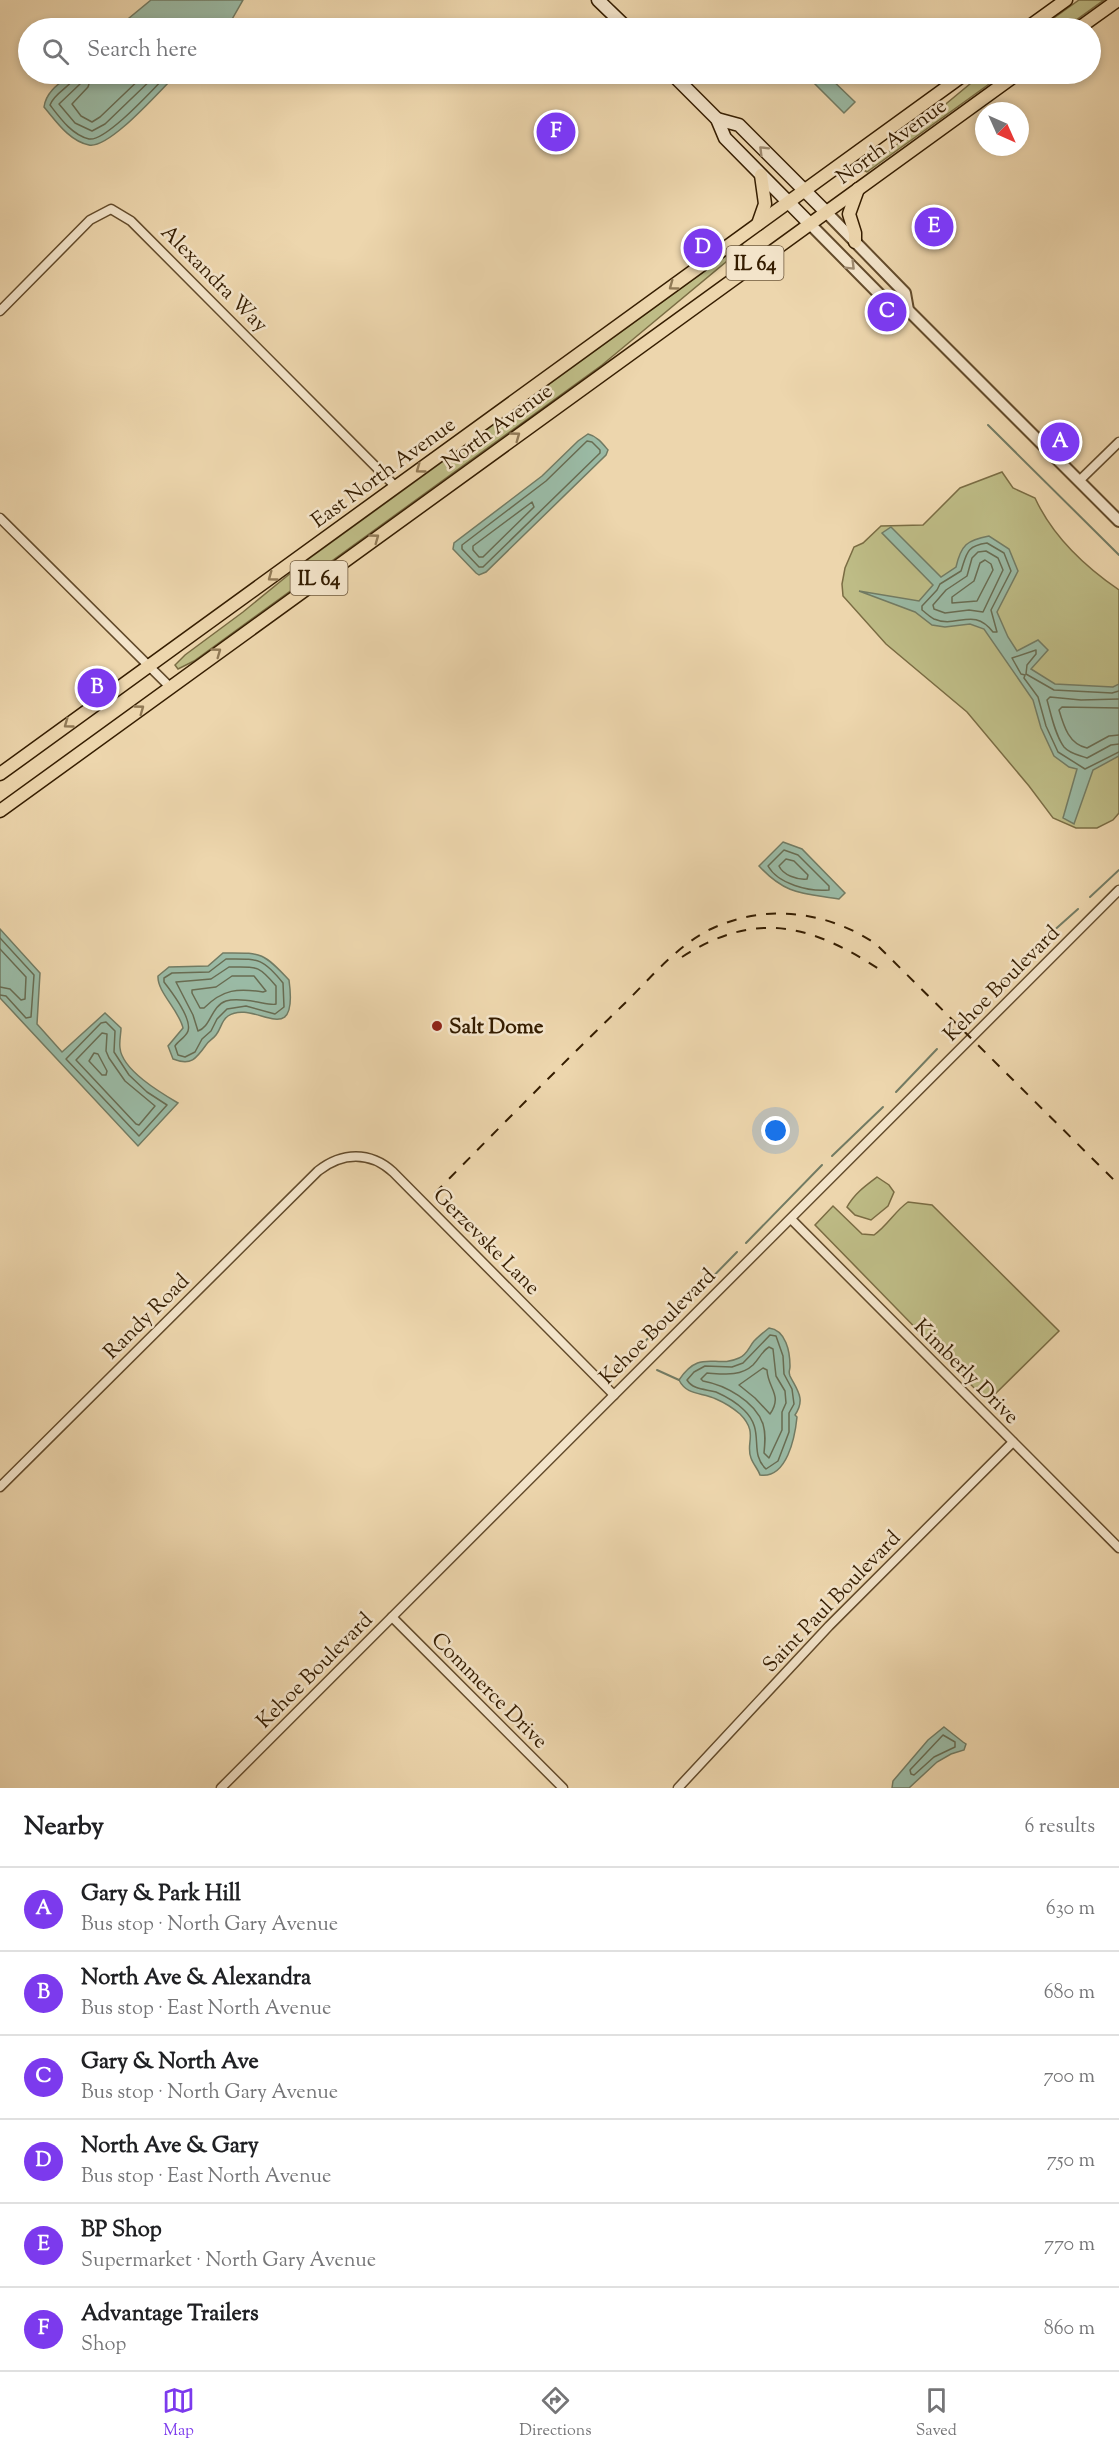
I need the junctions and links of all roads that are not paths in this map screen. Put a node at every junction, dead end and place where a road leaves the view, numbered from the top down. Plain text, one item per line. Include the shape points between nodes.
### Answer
1 (598, 0) edge
2 (1066, 0) edge
3 (1118, 0) edge
4 (617, 18) edge
5 (1041, 18) edge
6 (1092, 18) edge
7 (682, 84) edge
8 (951, 84) edge
9 (1003, 84) edge
10 (717, 119) junction
11 (761, 176) junction
12 (858, 189) junction
13 (804, 191) junction
14 (788, 202) junction
15 (826, 212) junction
16 (810, 224) junction
17 (758, 225) junction
18 (855, 242) junction
19 (908, 310) junction
20 (0, 311) edge
21 (1119, 442) edge
22 (1080, 481) junction
23 (395, 486) junction
24 (0, 518) edge
25 (1119, 520) edge
26 (150, 665) junction
27 (170, 687) junction
28 (0, 774) edge
29 (0, 811) edge
30 (1119, 890) edge
31 (318, 1171) joint
32 (791, 1219) junction
33 (614, 1395) junction
34 (1013, 1442) junction
35 (0, 1487) edge
36 (1119, 1548) edge
37 (392, 1617) junction
38 (221, 1788) edge
39 (563, 1788) edge
40 (678, 1788) edge

1 - 4 main road
2 - 5 main road
3 - 6 main road
7 - 10 main road
8 - 13 main road, North Avenue / IL 64
9 - 12 main road, North Avenue / IL 64
10 - 11 main road via 724,138
13 -> 10 main road via 739,125
11 - 14 main road
11 - 17 main road via 765,204
12 - 15 main road, North Avenue / IL 64
12 - 18 main road via 849,214
13 - 14 main road, North Avenue / IL 64
13 - 15 main road
14 - 16 main road
14 - 17 main road, East North Avenue / IL 64
15 - 16 main road, North Avenue / IL 64
15 - 18 street
16 -> 19 street via 891,306
27 -> 16 main road, North Avenue / IL 64
17 -> 23 main road, East North Avenue / IL 64
18 - 19 street via 905,293
19 - 22 street
20 - 23 street, Alexandra Way via 90,220 111,209 137,226
21 - 22 street
22 - 25 street
23 -> 26 main road, East North Avenue / IL 64
24 - 26 street
26 - 27 street
26 -> 28 main road, East North Avenue / IL 64
29 -> 27 main road, North Avenue / IL 64
30 - 32 street, Kehoe Boulevard
31 - 33 street, Gerzevske Lane via 336,1160 363,1155 387,1166
31 - 35 street, Randy Road
32 - 33 street, Kehoe Boulevard
32 - 34 street, Kimberly Drive
33 - 37 street, Kehoe Boulevard
34 - 36 street, Kimberly Drive
34 - 40 street, Saint Paul Boulevard via 829,1626
37 - 38 street, Kehoe Boulevard
37 - 39 street, Commerce Drive

